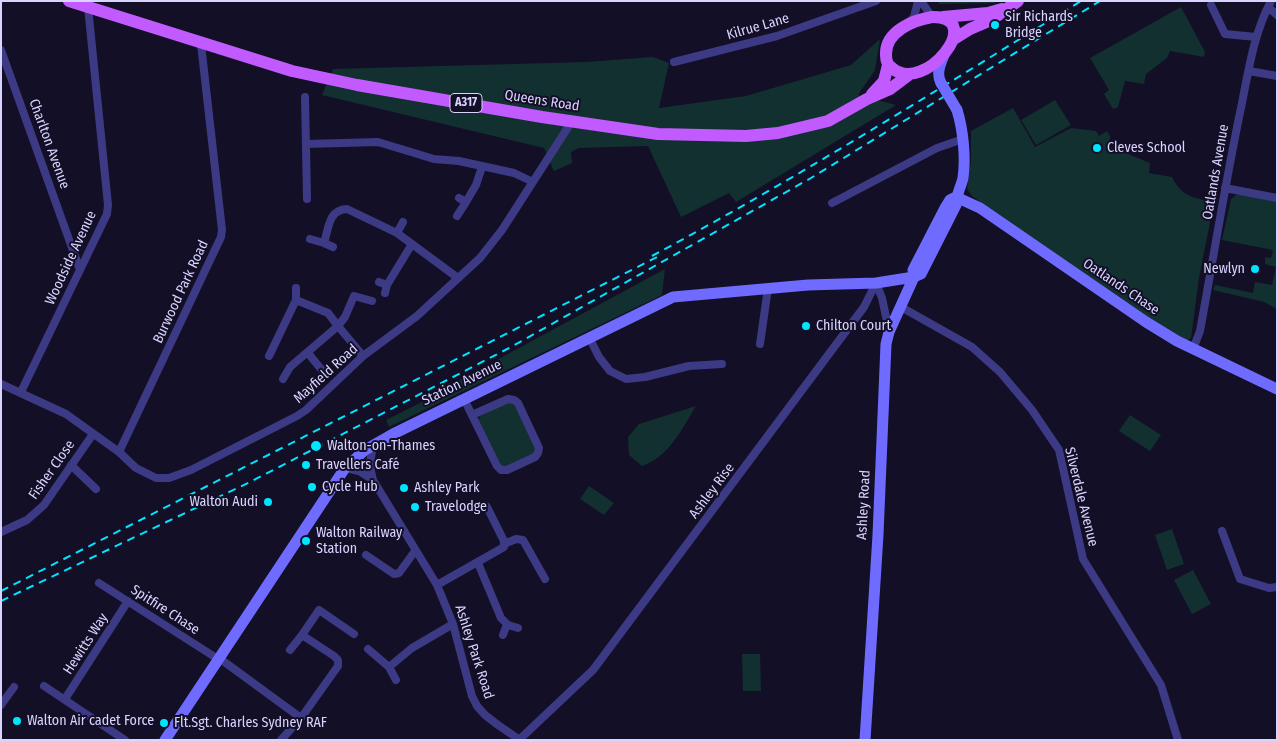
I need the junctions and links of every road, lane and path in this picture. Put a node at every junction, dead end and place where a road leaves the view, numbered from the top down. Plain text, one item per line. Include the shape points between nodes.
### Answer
1 (69, 1) edge
2 (876, 1) edge
3 (920, 1) edge
4 (1014, 4) edge
5 (1269, 4) edge
6 (1211, 5) dead end
7 (88, 8) junction
8 (1277, 15) edge
9 (938, 17) junction
10 (908, 24) junction
11 (1256, 37) junction
12 (954, 39) junction
13 (201, 44) junction
14 (1, 50) edge
15 (944, 55) junction
16 (674, 62) dead end
17 (888, 65) junction
18 (1249, 71) junction
19 (915, 73) junction
20 (1277, 76) edge
21 (940, 82) junction
22 (304, 97) dead end
23 (867, 99) junction
24 (572, 121) junction
25 (962, 139) junction
26 (306, 144) junction
27 (482, 167) junction
28 (533, 182) junction
29 (1225, 188) junction
30 (956, 197) junction
31 (1277, 198) edge
32 (307, 199) dead end
33 (832, 203) dead end
34 (457, 216) dead end
35 (403, 222) dead end
36 (397, 233) junction
37 (310, 239) dead end
38 (324, 243) junction
39 (412, 244) junction
40 (334, 246) dead end
41 (73, 247) junction
42 (87, 255) junction
43 (80, 270) junction
44 (914, 277) junction
45 (458, 278) junction
46 (379, 282) dead end
47 (876, 283) junction
48 (296, 288) dead end
49 (768, 288) junction
50 (296, 300) junction
51 (372, 301) dead end
52 (901, 307) junction
53 (338, 326) junction
54 (889, 332) junction
55 (589, 337) junction
56 (760, 344) dead end
57 (1193, 349) junction
58 (308, 353) junction
59 (269, 356) dead end
60 (363, 356) junction
61 (722, 364) dead end
62 (326, 374) dead end
63 (283, 379) dead end
64 (1, 384) edge
65 (1277, 389) edge
66 (21, 392) junction
67 (464, 399) junction
68 (472, 415) junction
69 (93, 434) junction
70 (374, 444) junction
71 (119, 452) junction
72 (71, 465) junction
73 (345, 468) junction
74 (373, 480) junction
75 (96, 489) dead end
76 (487, 507) dead end
77 (1222, 531) dead end
78 (1, 532) edge
79 (504, 544) junction
80 (415, 551) junction
81 (366, 555) dead end
82 (478, 563) junction
83 (545, 579) dead end
84 (99, 583) dead end
85 (437, 586) junction
86 (1277, 587) edge
87 (128, 601) junction
88 (453, 624) junction
89 (507, 624) junction
90 (518, 628) dead end
91 (354, 634) dead end
92 (302, 635) junction
93 (503, 635) dead end
94 (368, 649) dead end
95 (290, 650) dead end
96 (218, 659) junction
97 (388, 667) junction
98 (396, 680) dead end
99 (44, 686) dead end
100 (14, 687) dead end
101 (65, 699) junction
102 (1, 704) edge
103 (301, 718) junction
104 (125, 740) edge
105 (165, 740) edge
106 (281, 740) edge
107 (520, 740) edge
108 (865, 740) edge
109 (1178, 740) edge

1 - 7 main road, Queens Road / A317
2 - 16 street, Kilrue Lane via 777,36
3 - 9 street
3 - 10 street
4 - 9 main road via 988,13
4 - 12 main road
5 - 8 street
5 - 11 street, Oatlands Avenue
6 - 11 street via 1225,34
7 - 13 main road, Queens Road / A317
7 - 42 street, Woodside Avenue via 108,205 107,214
9 - 10 main road
9 - 12 main road via 952,24
10 - 17 main road via 888,42
11 - 18 street, Oatlands Avenue
12 - 15 main road
13 - 24 main road, Queens Road / A317 via 292,72
13 - 71 street, Burwood Park Road via 221,237
14 - 41 street, Charlton Avenue
15 - 19 main road
15 - 21 street via 939,69
17 - 19 main road via 903,74
17 - 23 main road, Queens Road / A317 via 884,81
18 - 20 street
18 - 29 street, Oatlands Avenue
19 - 21 street via 929,74
19 - 23 main road, Queens Road / A317
21 - 25 street, Ashley Road, bridge via 957,110
22 - 26 street
23 - 24 main road, Queens Road / A317 via 828,121 756,136 658,134
24 - 28 street, Mayfield Road
25 - 30 street, Ashley Road via 963,176
25 - 33 street via 937,148
26 - 27 street via 378,142 434,159
26 - 32 street
27 - 28 street via 514,173
27 - 34 street via 476,185 462,200
28 - 45 street, Mayfield Road via 502,230 480,258
29 - 31 street
29 - 57 street, Oatlands Avenue via 1200,331
30 - 44 street, Ashley Road via 956,205 921,274
30 - 57 street, Oatlands Chase via 980,208 1146,322
35 - 36 street
36 - 38 street via 347,209 339,210 333,214
36 - 39 street
37 - 38 street
38 - 40 street
39 - 45 street
39 - 46 street via 386,289
41 - 42 street
41 - 43 street, Charlton Avenue
42 - 43 street, Woodside Avenue
43 - 66 street, Woodside Avenue
44 - 47 street, Station Avenue
44 - 52 street, Ashley Road
45 - 60 street, Mayfield Road via 417,316
47 - 49 street, Station Avenue
47 - 54 street
47 - 107 street, Ashley Rise via 858,315 593,670
48 - 50 street
49 - 55 street, Station Avenue via 673,297
49 - 56 street
50 - 53 street via 328,313
50 - 59 street
51 - 53 street via 354,296
52 - 54 street, Ashley Road
52 - 109 street, Silverdale Avenue via 972,346 1000,372 1032,410 1059,450 1083,559 1161,685
53 - 58 street
53 - 60 street
54 - 108 street, Ashley Road
55 - 61 street via 610,371 626,379 689,366
55 - 67 street, Station Avenue
57 - 65 street, Oatlands Chase
58 - 62 street
58 - 63 street via 290,367
60 - 71 street, Mayfield Road via 314,404 297,416 191,470 169,478 156,478 136,468
64 - 66 street, Mayfield Road
66 - 69 street, Mayfield Road via 66,414
67 - 68 street
67 - 70 street, Station Avenue
68 - 68 street via 508,399 514,400 539,448 538,453 507,470 501,470
69 - 71 street, Mayfield Road
69 - 72 street, Fisher Close
70 - 73 street, Station Avenue
70 - 74 street, Ashley Park Road via 370,457
72 - 75 street
72 - 78 street, Fisher Close via 38,511
73 - 74 street via 359,471
73 - 96 street, Station Avenue
74 - 80 street, Ashley Park Road
76 - 79 street
77 - 86 street via 1240,579 1269,588
79 - 82 street via 499,552
79 - 83 street via 523,540
80 - 81 street via 399,573 394,574
80 - 85 street, Ashley Park Road
82 - 85 street
82 - 89 street via 501,618
84 - 87 street, Spitfire Chase
85 - 88 street, Ashley Park Road
87 - 96 street, Spitfire Chase
87 - 101 street, Hewitts Way
88 - 97 street via 412,648
88 - 107 street, Ashley Park Road via 477,706
89 - 90 street
89 - 93 street
91 - 92 street via 319,610
92 - 95 street
92 - 103 street via 334,656 338,666
94 - 97 street
96 - 103 street, Spitfire Chase
96 - 105 street, Station Avenue
97 - 98 street
99 - 101 street
100 - 102 street
101 - 104 street
103 - 106 street

